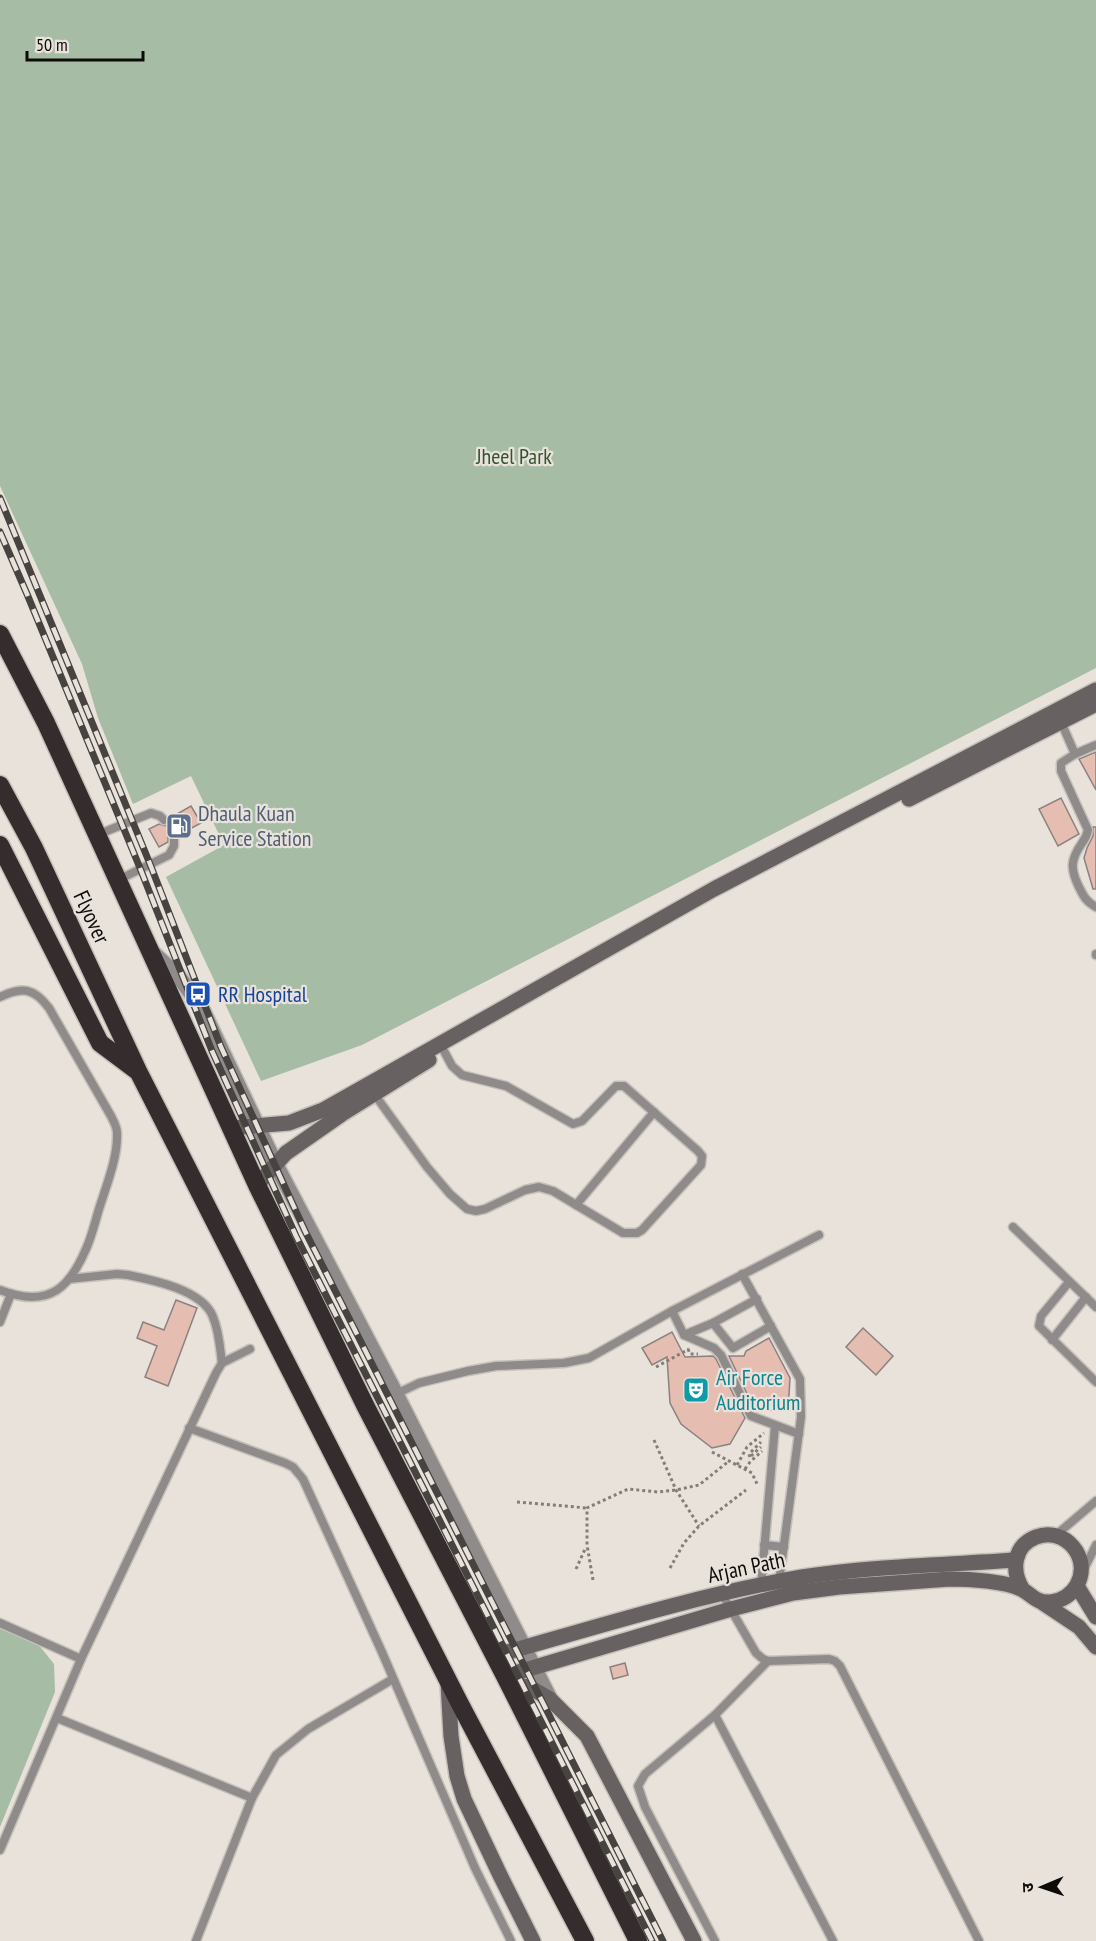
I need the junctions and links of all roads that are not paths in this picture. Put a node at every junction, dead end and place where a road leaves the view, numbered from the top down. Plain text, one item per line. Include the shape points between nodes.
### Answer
1 (0, 634) edge
2 (1096, 690) edge
3 (1096, 704) edge
4 (1061, 722) junction
5 (1096, 745) edge
6 (1075, 754) junction
7 (0, 785) edge
8 (164, 820) dead end
9 (97, 835) junction
10 (174, 839) dead end
11 (0, 845) edge
12 (118, 880) junction
13 (1096, 906) edge
14 (150, 950) junction
15 (0, 997) edge
16 (444, 1051) junction
17 (138, 1071) junction
18 (375, 1095) junction
19 (654, 1112) junction
20 (304, 1118) junction
21 (258, 1126) junction
22 (231, 1128) junction
23 (314, 1133) junction
24 (276, 1165) junction
25 (257, 1185) junction
26 (576, 1205) junction
27 (1013, 1227) dead end
28 (819, 1235) dead end
29 (742, 1275) junction
30 (69, 1279) junction
31 (1069, 1282) junction
32 (0, 1290) edge
33 (11, 1294) junction
34 (1086, 1297) junction
35 (757, 1299) junction
36 (1096, 1306) edge
37 (672, 1311) junction
38 (0, 1322) edge
39 (713, 1323) junction
40 (771, 1326) junction
41 (684, 1335) junction
42 (1052, 1340) junction
43 (250, 1349) dead end
44 (222, 1363) junction
45 (1096, 1382) edge
46 (396, 1394) junction
47 (774, 1426) junction
48 (189, 1428) junction
49 (798, 1434) junction
50 (1096, 1501) edge
51 (1056, 1535) junction
52 (764, 1545) junction
53 (1096, 1545) edge
54 (784, 1547) junction
55 (1016, 1560) junction
56 (1079, 1581) junction
57 (779, 1582) junction
58 (761, 1586) junction
59 (1023, 1590) junction
60 (723, 1594) junction
61 (1040, 1601) junction
62 (731, 1609) junction
63 (1096, 1617) edge
64 (0, 1623) edge
65 (1096, 1647) edge
66 (525, 1648) junction
67 (494, 1656) junction
68 (81, 1659) junction
69 (768, 1661) junction
70 (534, 1667) junction
71 (393, 1679) junction
72 (506, 1679) junction
73 (448, 1680) junction
74 (550, 1699) junction
75 (715, 1714) junction
76 (57, 1718) junction
77 (252, 1798) junction
78 (0, 1850) edge
79 (196, 1941) edge
80 (512, 1941) edge
81 (533, 1941) edge
82 (585, 1941) edge
83 (638, 1941) edge
84 (694, 1941) edge
85 (715, 1941) edge
86 (832, 1941) edge
87 (980, 1941) edge

1 - 9 highway
2 - 20 main road via 714,889
3 - 4 main road
4 - 6 lane
4 - 16 main road via 723,893
5 - 6 lane
6 - 13 lane via 1061,763 1061,771 1088,831 1072,872 1086,902
7 - 17 highway, Flyover via 34,848
8 - 9 lane via 151,813
9 - 12 highway
10 - 12 lane via 168,855
11 - 17 highway via 100,1043
12 - 14 highway
14 - 21 street via 178,976 200,1005
14 - 22 highway
15 - 30 lane via 26,990 41,998 115,1124 117,1144 110,1174 87,1247
16 - 18 main road
16 - 19 lane via 462,1075 506,1086 573,1124 582,1121 620,1085
17 - 73 highway, Flyover
18 - 23 main road
18 - 26 lane via 427,1167 467,1209 485,1209 539,1187
19 - 26 lane
19 - 26 lane via 698,1151 701,1165 637,1233 623,1233
20 - 21 main road
20 - 23 main road
21 - 22 main road
21 - 24 street
22 - 25 highway
23 - 24 main road
24 - 25 main road
24 - 46 street
25 - 67 highway
27 - 31 lane
28 - 29 lane
29 - 35 lane
29 - 37 lane
30 - 33 lane via 45,1295
30 - 44 lane via 128,1275 189,1293 208,1307 213,1316
31 - 34 lane
31 - 42 lane via 1039,1321
32 - 33 lane
33 - 38 lane
34 - 36 lane
34 - 42 lane
35 - 39 lane
35 - 40 lane
37 - 41 lane
37 - 46 lane via 589,1358 477,1369 419,1383
39 - 40 lane via 733,1348
39 - 41 lane
40 - 49 lane via 800,1379
41 - 47 lane via 721,1355 751,1416
42 - 45 lane
43 - 44 lane
44 - 48 lane
46 - 66 street
47 - 49 lane
47 - 52 lane
48 - 68 lane
48 - 71 lane via 285,1463 298,1472
49 - 54 lane
50 - 51 lane
51 - 55 main road via 1046,1534 1026,1542
51 - 56 main road via 1066,1539 1079,1555
52 - 54 lane
52 - 58 lane
53 - 56 lane
54 - 57 lane
55 - 57 main road, Arjan Path via 841,1572
55 - 59 main road via 1017,1581
56 - 61 main road via 1061,1599
56 - 63 main road
57 - 58 main road, Arjan Path
58 - 60 main road, Arjan Path
59 - 61 main road
59 - 62 main road, Arjan Path via 950,1579 813,1589
60 - 62 lane
60 - 66 main road, Arjan Path
61 - 65 main road via 1079,1627
62 - 69 lane via 756,1653
62 - 70 main road, Arjan Path
64 - 68 lane
66 - 67 main road, Arjan Path
66 - 70 street
67 - 72 highway
68 - 76 lane
69 - 75 lane
69 - 87 lane via 829,1659 840,1666
70 - 72 main road, Arjan Path
70 - 74 street
71 - 77 lane via 290,1742 276,1755
71 - 80 lane via 475,1868
72 - 74 main road
72 - 83 highway
73 - 81 main road via 451,1736 460,1787
73 - 82 highway, Flyover
74 - 84 main road via 587,1736
75 - 85 lane via 645,1774 638,1786 645,1807
75 - 86 lane
76 - 77 lane
76 - 78 lane
77 - 79 lane

